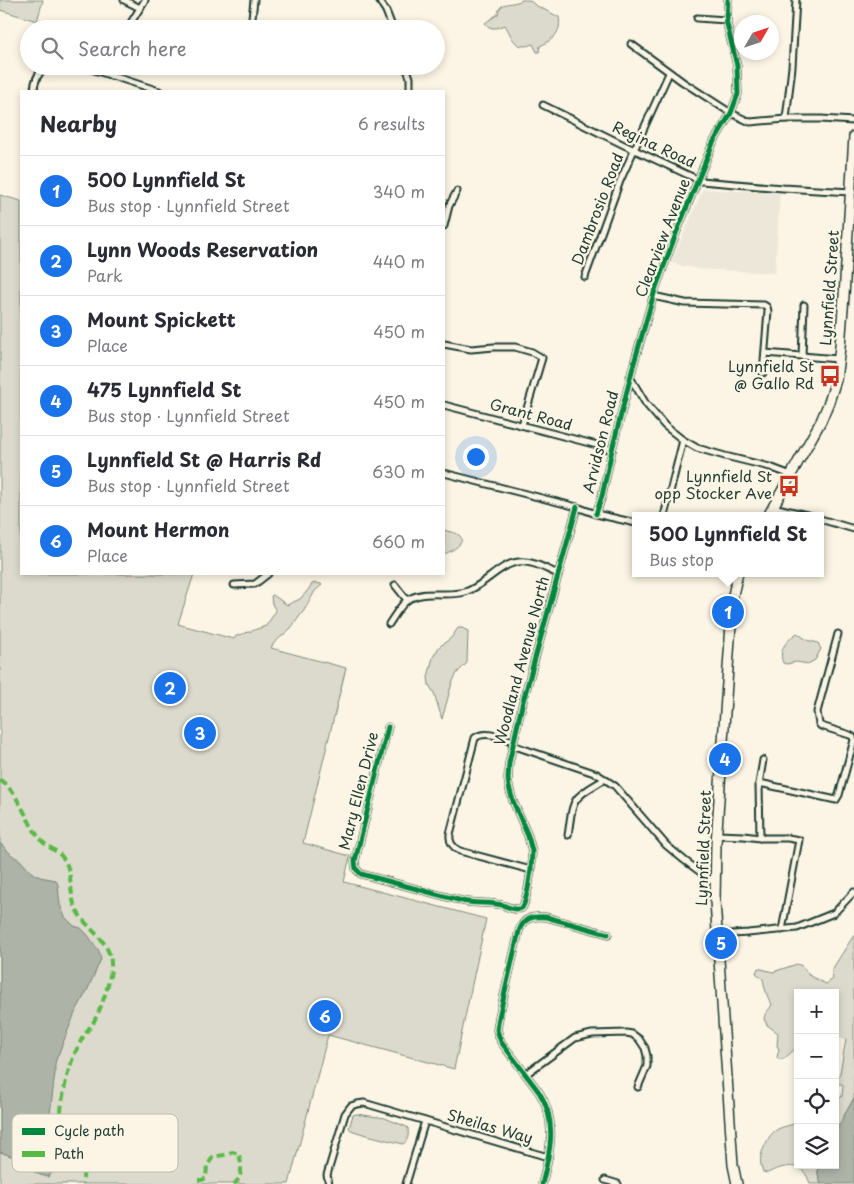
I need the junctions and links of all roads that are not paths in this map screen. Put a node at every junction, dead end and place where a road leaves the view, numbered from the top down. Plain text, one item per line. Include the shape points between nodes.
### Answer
1 (124, 0) edge
2 (145, 0) edge
3 (254, 0) edge
4 (379, 0) edge
5 (728, 0) edge
6 (796, 0) edge
7 (140, 8) junction
8 (698, 18) dead end
9 (133, 20) edge
10 (252, 20) edge
11 (390, 20) edge
12 (726, 20) junction
13 (631, 44) dead end
14 (669, 73) junction
15 (39, 75) edge
16 (108, 75) edge
17 (409, 75) edge
18 (111, 76) joint
19 (34, 90) edge
20 (155, 90) edge
21 (410, 90) edge
22 (543, 105) dead end
23 (731, 114) junction
24 (786, 119) junction
25 (854, 121) edge
26 (854, 136) edge
27 (634, 150) junction
28 (698, 180) junction
29 (457, 191) dead end
30 (852, 192) edge
31 (445, 222) edge
32 (850, 249) edge
33 (586, 277) dead end
34 (653, 296) junction
35 (804, 305) dead end
36 (445, 344) edge
37 (765, 353) junction
38 (802, 356) junction
39 (838, 359) junction
40 (763, 373) dead end
41 (630, 377) junction
42 (445, 405) edge
43 (522, 425) junction
44 (683, 440) junction
45 (612, 450) junction
46 (445, 473) edge
47 (791, 475) junction
48 (577, 506) junction
49 (665, 512) edge
50 (771, 512) edge
51 (596, 514) junction
52 (824, 520) edge
53 (632, 522) edge
54 (854, 529) edge
55 (558, 574) junction
56 (267, 575) edge
57 (737, 577) edge
58 (234, 585) dead end
59 (394, 585) dead end
60 (407, 600) junction
61 (389, 624) dead end
62 (838, 634) dead end
63 (388, 727) dead end
64 (513, 743) junction
65 (763, 760) dead end
66 (605, 779) junction
67 (759, 784) junction
68 (568, 835) dead end
69 (716, 835) junction
70 (760, 838) junction
71 (531, 870) junction
72 (715, 883) junction
73 (854, 892) edge
74 (522, 908) joint
75 (782, 930) junction
76 (608, 934) dead end
77 (717, 935) junction
78 (526, 1074) junction
79 (638, 1087) dead end
80 (425, 1121) junction
81 (548, 1157) junction
82 (605, 1180) dead end
83 (329, 1184) edge
84 (406, 1184) edge
85 (542, 1184) edge
86 (618, 1184) edge
87 (737, 1184) edge

1 - 7 street
2 - 7 street
3 - 10 street
4 - 11 street
5 - 12 street, Clearview Avenue
6 - 24 street
7 - 9 street
8 - 12 street
12 - 23 street, Clearview Avenue via 737,66 738,94
13 - 14 street
14 - 23 street
14 - 27 street, Dambrosio Road
15 - 19 street
16 - 18 street
17 - 21 street
18 - 20 street
22 - 27 street, Regina Road
23 - 24 street via 750,122
23 - 28 street, Clearview Avenue via 713,143
24 - 25 street
26 - 30 main road, Lynnfield Street
27 - 28 street, Regina Road
27 - 33 street, Dambrosio Road
28 - 30 street, Regina Road
28 - 34 street, Clearview Avenue
29 - 31 street
30 - 32 main road, Lynnfield Street
32 - 39 main road, Lynnfield Street
34 - 37 street via 685,303 764,305 768,311
34 - 41 street, Clearview Avenue
35 - 38 street
36 - 43 street via 471,349 515,347 542,358
37 - 38 street
37 - 40 street
38 - 39 street
39 - 47 main road, Lynnfield Street via 829,402
41 - 44 street via 646,404 665,426
41 - 45 street, Arvidson Road
42 - 43 street, Grant Road
43 - 45 street, Grant Road
44 - 47 street via 696,448
44 - 49 street
45 - 51 street, Arvidson Road
46 - 48 street
47 - 50 main road, Lynnfield Street
48 - 51 street
48 - 55 street, Woodland Avenue North
51 - 53 street
52 - 54 street
55 - 60 street via 518,562 467,591 419,595
55 - 64 street, Woodland Avenue North
56 - 58 street via 255,584
57 - 69 main road, Lynnfield Street
59 - 60 street
60 - 61 street
62 - 67 street via 817,712 818,724 850,735 854,740 839,796 836,800
63 - 74 street, Mary Ellen Drive via 355,861 357,870 361,874 462,901
64 - 66 street
64 - 71 street, Woodland Avenue North via 509,787 532,851
64 - 71 street via 484,734 475,738 450,839 460,851
65 - 67 street
66 - 68 street via 576,800
66 - 72 street via 615,786 666,845
67 - 70 street
69 - 70 street
69 - 72 main road, Lynnfield Street
70 - 75 street via 799,840
71 - 74 street, Woodland Avenue North
72 - 77 main road, Lynnfield Street
73 - 75 street via 834,913 797,928
75 - 77 street
76 - 78 street via 537,916 522,924 497,1027 501,1042
77 - 87 main road, Lynnfield Street
78 - 79 street via 575,1038 626,1033 639,1039 648,1056
78 - 81 street via 542,1096 550,1115 552,1135
80 - 81 street, Sheilas Way
80 - 83 street, Sheilas Way via 364,1104 352,1106 345,1114 337,1138 327,1175
80 - 84 street, Sheilas Way
81 - 85 street
82 - 86 street

